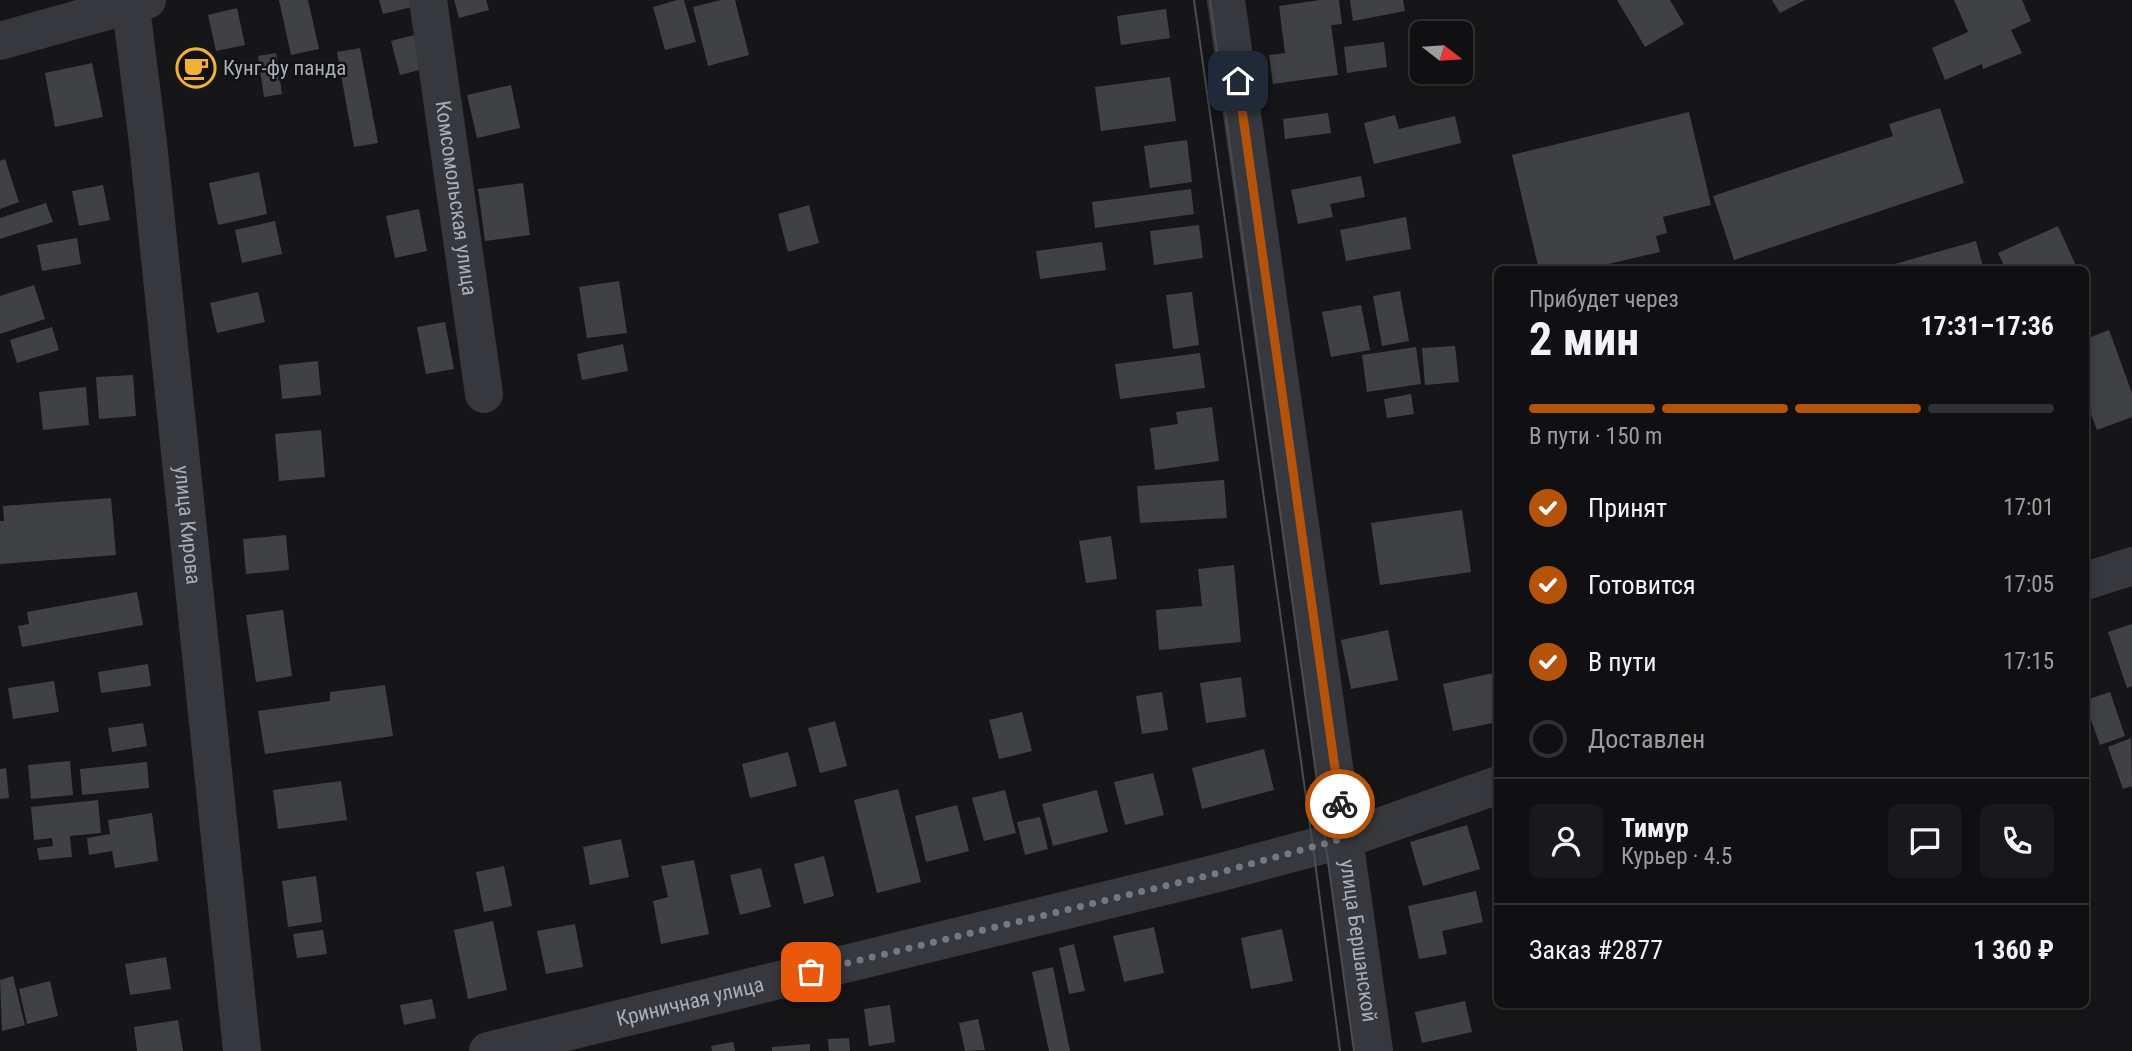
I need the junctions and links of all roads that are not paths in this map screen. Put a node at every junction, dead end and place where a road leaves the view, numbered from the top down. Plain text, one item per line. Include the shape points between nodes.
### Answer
1 (428, 0) edge
2 (1226, 0) edge
3 (136, 2) edge
4 (0, 41) edge
5 (484, 394) dead end
6 (2132, 566) edge
7 (2089, 580) edge
8 (1494, 786) edge
9 (1345, 838) junction
10 (242, 1051) edge
11 (488, 1051) edge
12 (1374, 1051) edge

1 - 5 street, Комсомольская улица
2 - 9 street, улица Бершанской
3 - 4 street
3 - 10 street, улица Кирова
6 - 7 street
8 - 9 street, Криничная улица
9 - 11 street, Криничная улица
9 - 12 street, улица Бершанской

